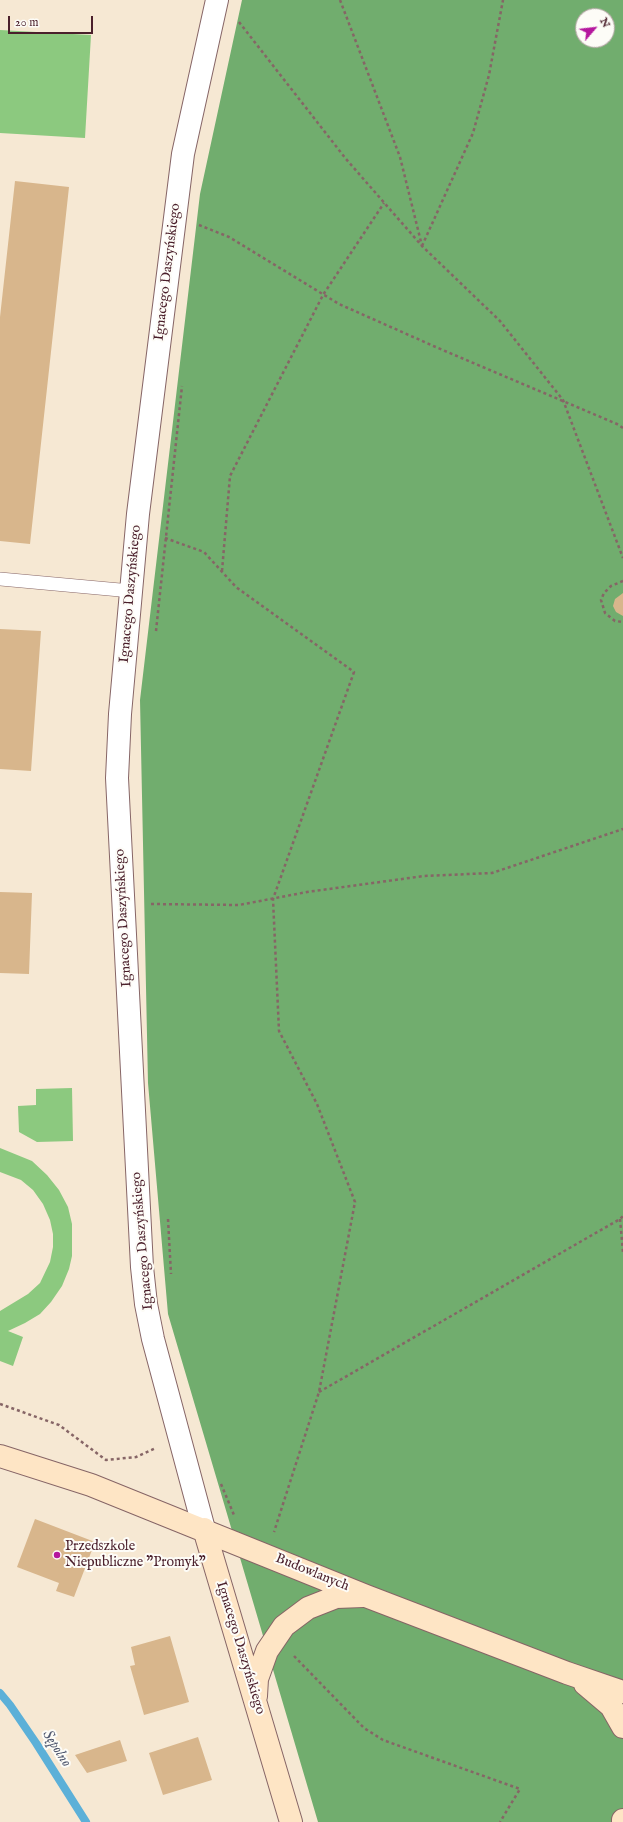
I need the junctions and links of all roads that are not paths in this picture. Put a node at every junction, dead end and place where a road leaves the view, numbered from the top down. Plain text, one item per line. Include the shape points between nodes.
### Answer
1 (217, 0) edge
2 (0, 579) edge
3 (131, 591) junction
4 (0, 1456) edge
5 (204, 1529) junction
6 (366, 1596) junction
7 (567, 1673) junction
8 (623, 1692) edge
9 (256, 1701) junction
10 (623, 1727) edge
11 (291, 1822) edge

1 - 3 street, Ignacego Daszyńskiego via 183,154 138,514
2 - 3 lane
3 - 5 street, Ignacego Daszyńskiego via 120,714 118,778 142,1267 153,1339
4 - 5 street, Budowlanych via 91,1485
5 - 6 street, Budowlanych
5 - 9 street, Ignacego Daszyńskiego
6 - 7 street, Budowlanych
6 - 9 street via 336,1597 308,1608 284,1626 267,1650 257,1679
7 - 8 street, Budowlanych
7 - 10 street via 591,1688 611,1706
9 - 11 street, Ignacego Daszyńskiego

